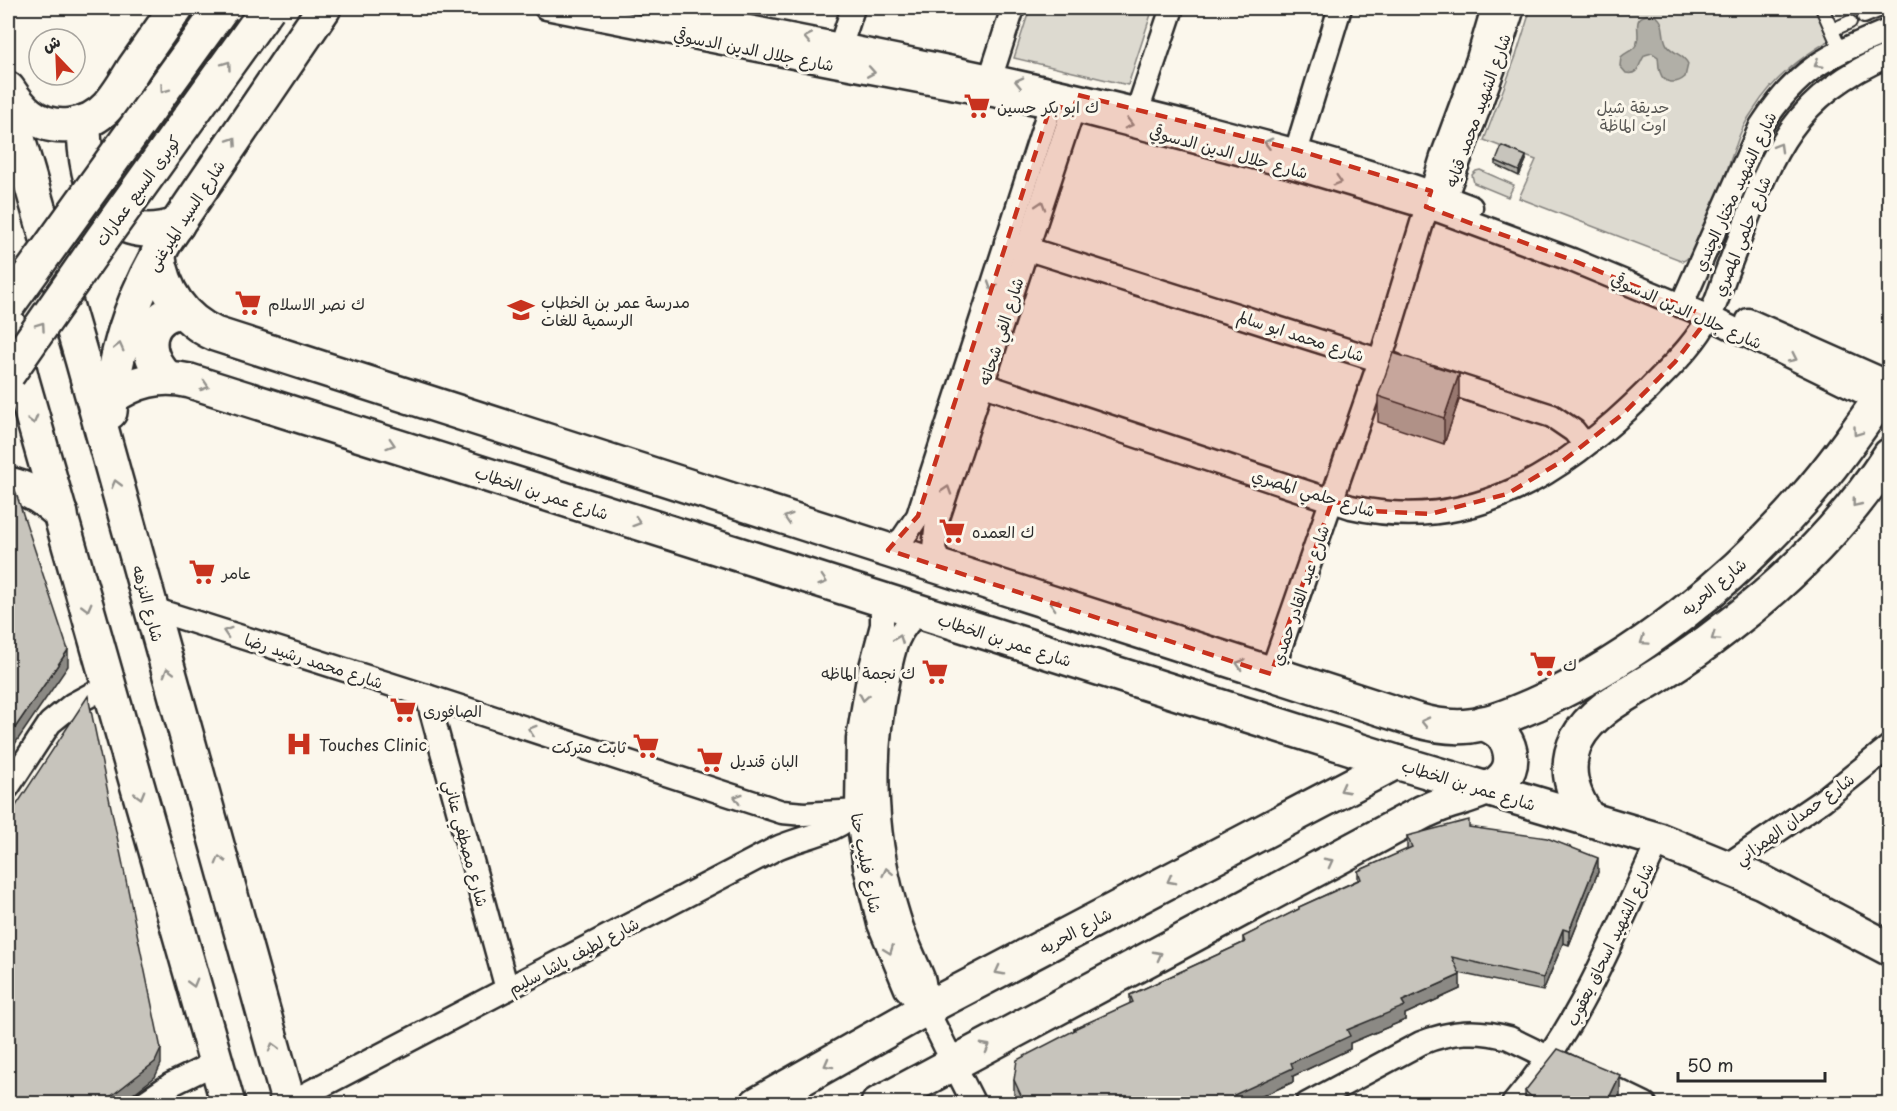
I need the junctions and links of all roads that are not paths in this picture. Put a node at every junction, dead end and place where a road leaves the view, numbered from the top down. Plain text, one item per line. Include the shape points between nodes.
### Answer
1 (176, 8) edge
2 (222, 8) edge
3 (268, 8) edge
4 (324, 8) edge
5 (546, 8) edge
6 (651, 8) edge
7 (853, 8) edge
8 (1013, 8) edge
9 (1172, 8) edge
10 (1340, 8) edge
11 (1493, 8) edge
12 (1513, 8) edge
13 (1822, 8) edge
14 (1886, 8) edge
15 (597, 12) edge
16 (1864, 17) dead end
17 (1850, 22) dead end
18 (1890, 30) edge
19 (1836, 41) junction
20 (838, 55) junction
21 (1890, 55) edge
22 (991, 76) junction
23 (8, 89) edge
24 (1064, 100) junction
25 (8, 104) edge
26 (1138, 109) junction
27 (84, 122) junction
28 (1294, 159) junction
29 (1436, 202) junction
30 (177, 225) junction
31 (1017, 245) junction
32 (158, 254) junction
33 (1684, 298) junction
34 (8, 305) edge
35 (182, 311) junction
36 (1711, 311) junction
37 (8, 323) edge
38 (1380, 361) junction
39 (8, 374) edge
40 (167, 377) junction
41 (972, 381) junction
42 (1886, 389) edge
43 (111, 398) junction
44 (1585, 445) junction
45 (106, 446) junction
46 (1890, 455) edge
47 (8, 484) edge
48 (1332, 501) junction
49 (61, 514) junction
50 (888, 550) junction
51 (940, 567) junction
52 (879, 599) junction
53 (150, 608) junction
54 (922, 612) junction
55 (1271, 674) junction
56 (109, 686) junction
57 (1556, 694) junction
58 (427, 696) junction
59 (1483, 723) junction
60 (1890, 746) edge
61 (1571, 757) junction
62 (1396, 762) junction
63 (8, 787) edge
64 (1486, 790) junction
65 (867, 811) junction
66 (782, 812) junction
67 (1590, 820) junction
68 (1659, 840) junction
69 (777, 848) junction
70 (1726, 866) junction
71 (1890, 949) edge
72 (507, 989) junction
73 (927, 1008) junction
74 (1550, 1057) junction
75 (215, 1063) junction
76 (954, 1064) junction
77 (289, 1103) edge
78 (142, 1104) edge
79 (228, 1104) edge
80 (757, 1104) edge
81 (878, 1104) edge
82 (974, 1104) edge
83 (1307, 1104) edge
84 (1513, 1104) edge
85 (1646, 1104) edge

1 - 27 street via 109,105
2 -> 34 street, bridge
39 -> 3 street, كوبرى السبع عمارات, bridge
30 -> 4 street, شارع السيد الميرغنى
5 - 15 street, شارع جلال الدين الدسوقي
20 -> 6 street, شارع جلال الدين الدسوقي
7 - 20 street
8 - 22 street
9 - 26 street
10 - 28 street
11 - 29 street, شارع الشهيد محمد قنايه via 1446,146
12 - 29 street, شارع الشهيد محمد قنايه via 1497,57
13 - 19 lane
14 - 16 lane
15 - 20 street, شارع جلال الدين الدسوقي
17 - 19 lane
18 - 19 street, شارع الشهيد مختار الجندي
19 -> 33 street, شارع الشهيد مختار الجندي via 1776,102 1761,126
20 - 22 street, شارع جلال الدين الدسوقي
20 -> 24 street, شارع جلال الدين الدسوقي
36 -> 21 street, شارع حلمي المصري via 1771,162 1791,127 1834,84
24 -> 22 street, شارع جلال الدين الدسوقي
23 - 27 street via 22,108 44,123 62,126
24 - 26 street, شارع جلال الدين الدسوقي
24 -> 28 street, شارع جلال الدين الدسوقي
24 - 31 street, شارع الفي شحاته
25 - 45 street, شارع النزهه
28 -> 26 street, شارع جلال الدين الدسوقي
27 - 30 street via 87,166 101,205 117,220 135,228 156,230
28 - 29 street, شارع جلال الدين الدسوقي
29 - 33 street, شارع جلال الدين الدسوقي
29 - 38 street, شارع عبد القادر حمدي
30 - 32 street, شارع السيد الميرغنى
31 - 38 street, شارع محمد ابو سالم
31 - 41 street, شارع الفي شحاته
32 - 35 street via 171,297
43 -> 32 street, شارع السيد الميرغنى via 124,332
33 - 36 street, شارع جلال الدين الدسوقي
35 - 40 street via 163,317 151,334 153,361
50 -> 35 street via 215,334
36 - 42 street, شارع جلال الدين الدسوقي
36 - 44 street, شارع حلمي المصري via 1670,368
37 -> 49 street
38 - 44 street, شارع محمد ابو سالم via 1552,416 1574,431
38 - 48 street, شارع عبد القادر حمدي
40 - 43 street, شارع عمر بن الخطاب via 137,383
40 -> 52 street, شارع عمر بن الخطاب via 190,381
41 - 48 street, شارع حلمي المصري
41 - 50 street, شارع الفي شحاته via 918,516 903,538
51 -> 41 street, شارع الفي شحاته via 934,548 935,528
42 -> 57 street, شارع الحريه via 1803,501 1739,565 1644,641
43 - 45 street, شارع السيد الميرغنى
44 - 48 street, شارع حلمي المصري via 1525,485 1470,507 1430,514 1390,514
53 -> 45 street, شارع النزهه
46 -> 61 street via 1840,522 1796,568 1722,632 1599,714 1586,725
47 - 49 street via 42,498
48 - 55 street, شارع عبد القادر حمدي
49 -> 56 street
50 - 51 street
55 -> 51 street
52 - 54 street, شارع عمر بن الخطاب
52 -> 65 street, شارع فيليب حنا via 882,625 858,739
58 -> 53 street, شارع محمد رشيد رضا
77 -> 53 street, شارع النزهه
54 - 62 street, شارع عمر بن الخطاب
65 -> 54 street, شارع فيليب حنا via 887,680 900,635 911,619
59 -> 55 street via 1460,727 1427,723
56 - 63 street via 72,705 50,723
56 -> 75 street
57 - 59 street, شارع الحريه
57 - 61 street via 1560,727
66 -> 58 street, شارع محمد رشيد رضا
58 - 72 street, شارع مصطفي عناني
59 - 64 street via 1500,732 1511,756 1501,780
60 - 70 street, شارع حمدان الهمزاني via 1822,800
61 - 67 street via 1573,790
62 - 64 street, شارع عمر بن الخطاب
62 -> 73 street, شارع الحريه
64 - 67 street, شارع عمر بن الخطاب
76 -> 64 street via 1423,812
65 - 66 street, شارع محمد رشيد رضا
65 - 69 street, شارع لطيف باشا سليم via 834,828
65 - 73 street, شارع فيليب حنا via 865,867 879,924 906,989
66 - 69 street via 785,831
67 - 68 street, شارع عمر بن الخطاب
68 - 70 street, شارع عمر بن الخطاب
68 - 74 street, شارع الشهيد اسحاق يعقوب via 1583,1001
69 - 72 street, شارع لطيف باشا سليم
70 - 71 street, شارع عمر بن الخطاب via 1798,899
72 - 77 street, شارع لطيف باشا سليم
73 - 76 street, شارع فيليب حنا
73 -> 80 street, شارع الحريه
74 - 83 street via 1491,1033 1456,1033 1421,1043
74 - 84 street, شارع الشهيد اسحاق يعقوب
74 - 85 street
75 - 78 street
75 - 79 street
76 - 81 street
76 - 82 street, شارع فيليب حنا

